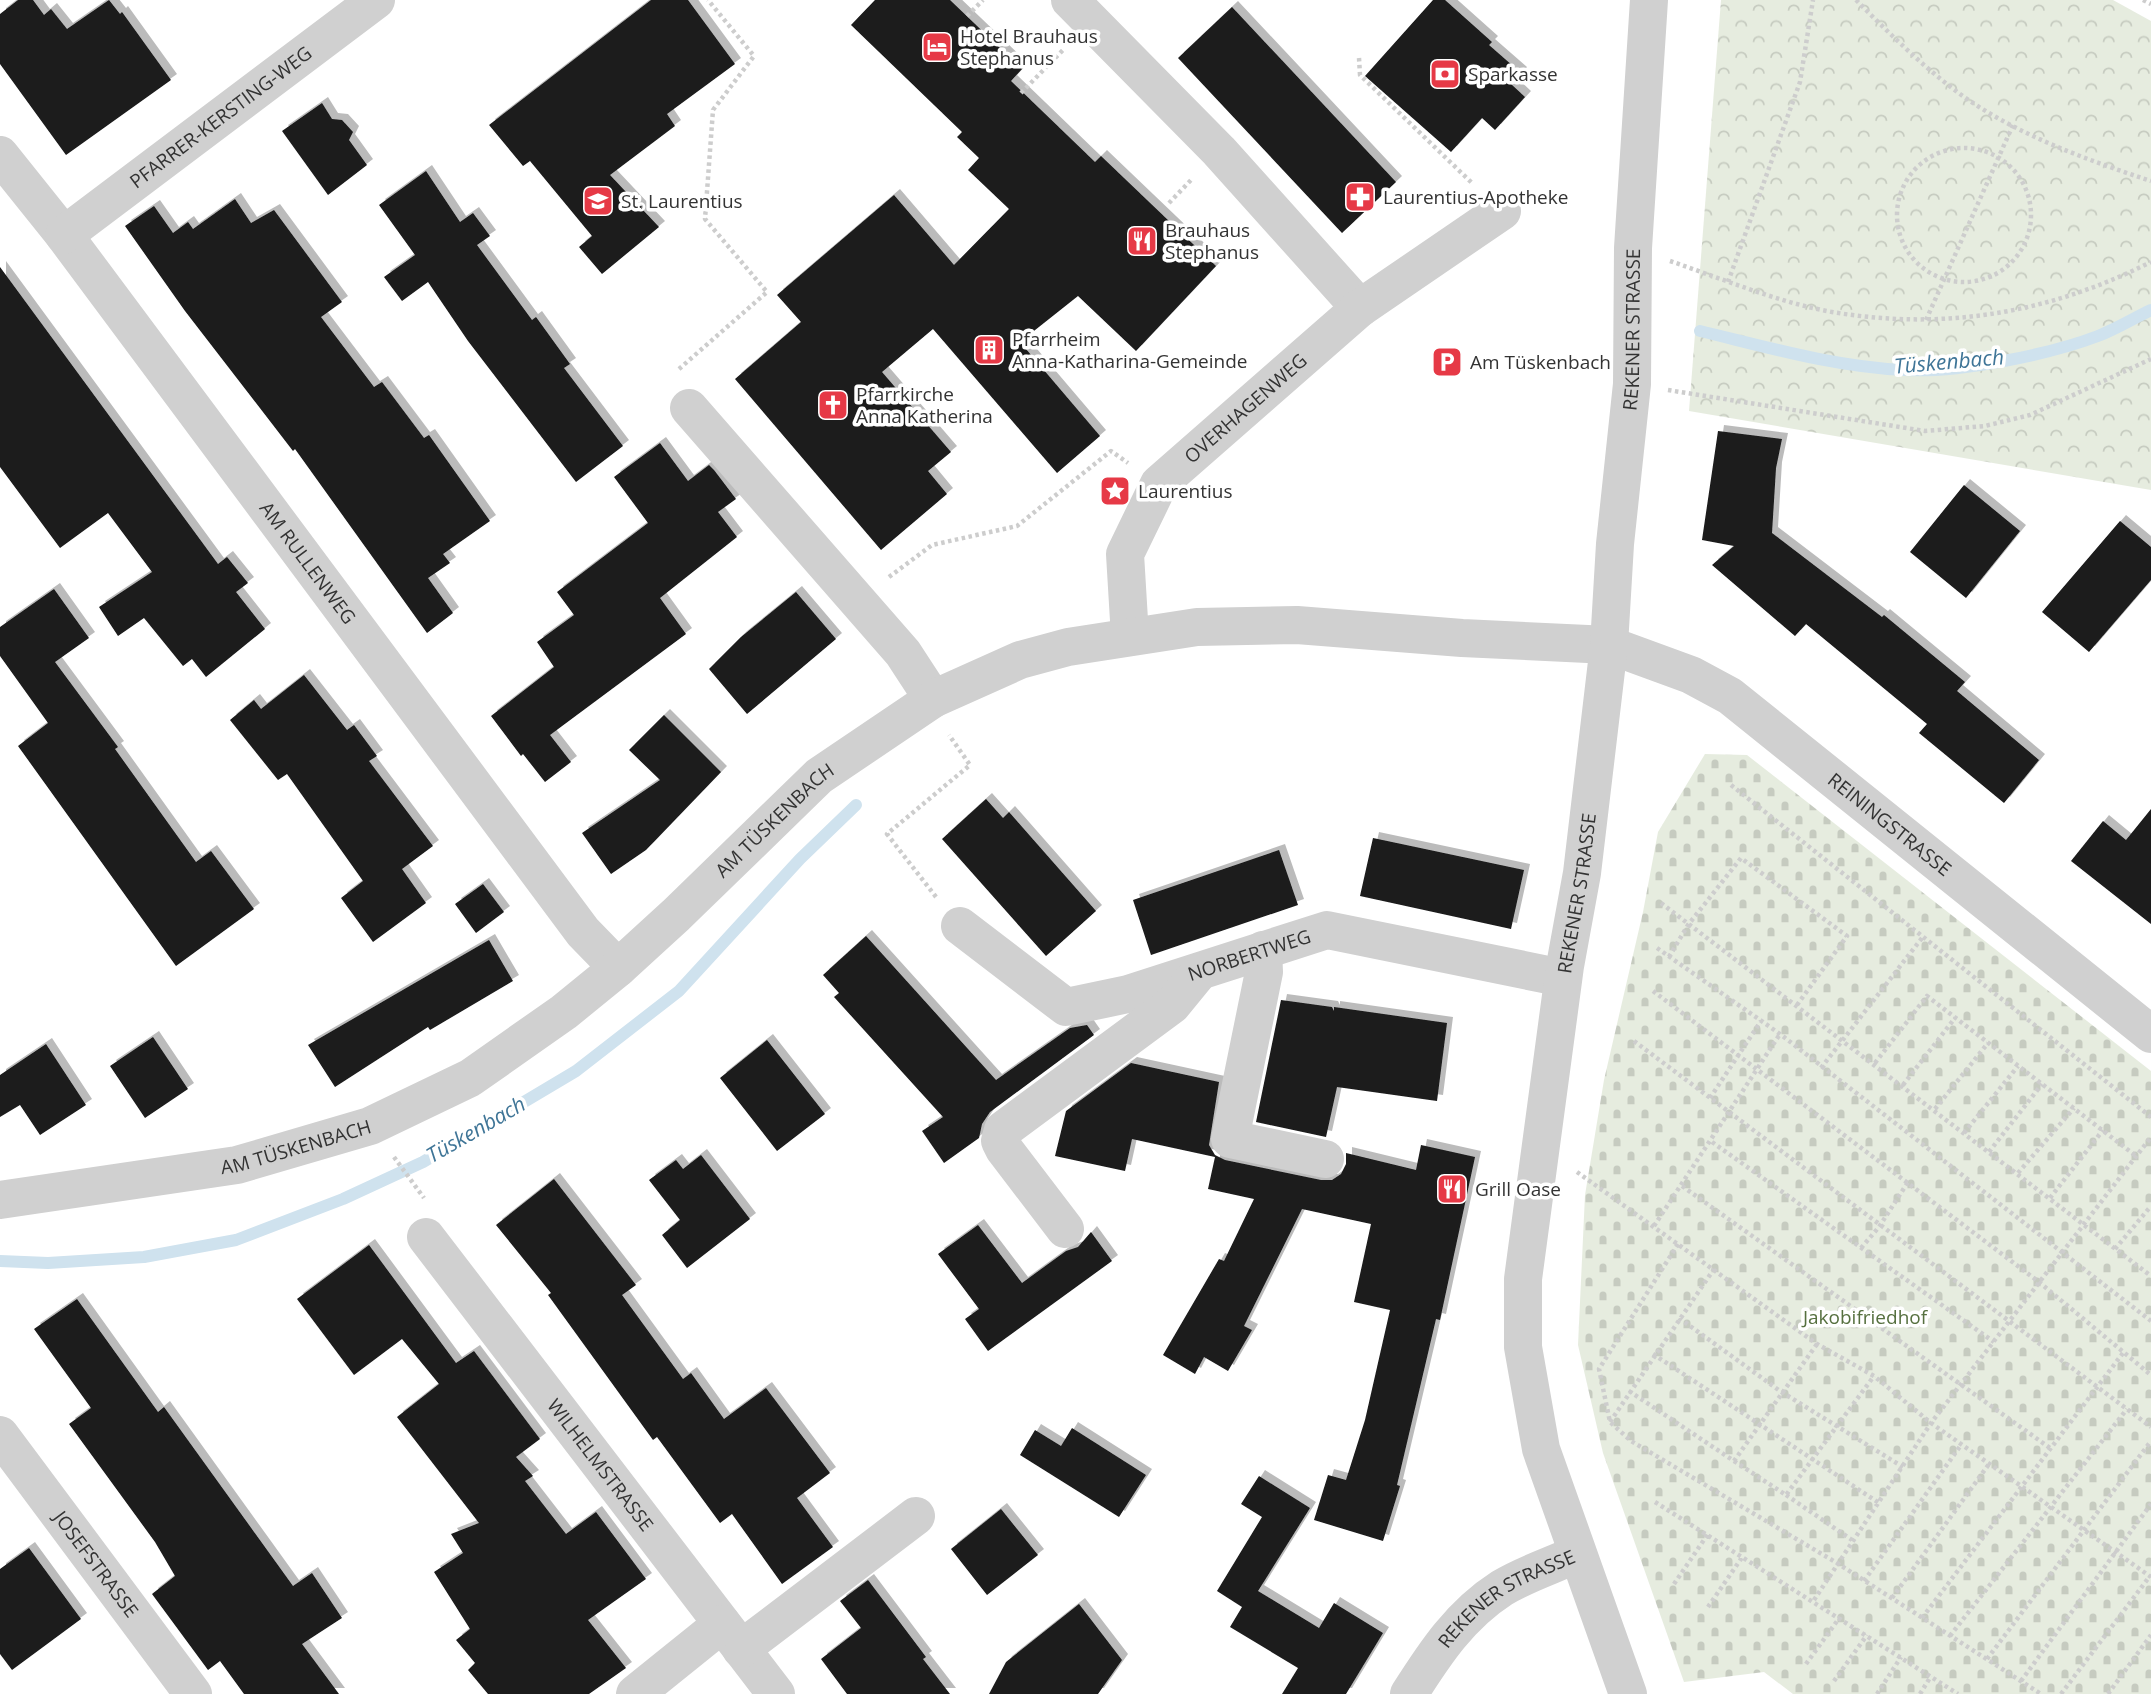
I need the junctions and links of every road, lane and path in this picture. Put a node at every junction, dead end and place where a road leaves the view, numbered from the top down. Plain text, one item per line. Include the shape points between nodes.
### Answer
1 (376, 0) edge
2 (708, 0) edge
3 (983, 0) edge
4 (1649, 0) edge
5 (1813, 0) edge
6 (1856, 0) edge
7 (2143, 0) edge
8 (2151, 4) edge
9 (1080, 10) edge
10 (967, 16) dead end
11 (1359, 58) dead end
12 (1021, 93) dead end
13 (2013, 125) junction
14 (0, 155) edge
15 (1998, 157) junction
16 (2151, 181) edge
17 (1502, 211) joint
18 (64, 235) junction
19 (1633, 248) junction
20 (2151, 262) edge
21 (1945, 278) junction
22 (1728, 282) junction
23 (1360, 308) junction
24 (1926, 321) junction
25 (2151, 359) edge
26 (1632, 384) junction
27 (689, 408) joint
28 (1104, 457) dead end
29 (858, 601) junction
30 (1129, 637) junction
31 (1608, 645) junction
32 (933, 699) junction
33 (1731, 785) dead end
34 (1661, 903) dead end
35 (1688, 925) junction
36 (960, 926) joint
37 (1922, 938) junction
38 (1657, 948) dead end
39 (1262, 950) junction
40 (1670, 957) junction
41 (618, 968) junction
42 (1200, 971) junction
43 (1563, 978) junction
44 (1653, 991) dead end
45 (1797, 1004) junction
46 (1955, 1018) junction
47 (1761, 1021) junction
48 (1780, 1034) junction
49 (2151, 1034) edge
50 (1842, 1039) junction
51 (1634, 1041) dead end
52 (1988, 1043) junction
53 (1738, 1056) junction
54 (1875, 1063) junction
55 (2018, 1066) junction
56 (1821, 1068) junction
57 (1758, 1070) junction
58 (2042, 1084) junction
59 (1903, 1085) junction
60 (1710, 1098) junction
61 (2074, 1108) junction
62 (1935, 1110) junction
63 (1730, 1114) junction
64 (2151, 1117) edge
65 (2103, 1130) junction
66 (1964, 1133) junction
67 (2151, 1136) edge
68 (1712, 1142) junction
69 (390, 1152) dead end
70 (1989, 1152) junction
71 (2136, 1156) junction
72 (1325, 1158) dead end
73 (2018, 1173) junction
74 (1908, 1182) junction
75 (1682, 1186) junction
76 (1601, 1190) dead end
77 (2050, 1198) junction
78 (0, 1200) edge
79 (2151, 1206) edge
80 (427, 1220) joint
81 (2084, 1224) junction
82 (1654, 1226) junction
83 (1879, 1227) junction
84 (1066, 1228) dead end
85 (1678, 1244) junction
86 (1861, 1248) junction
87 (2115, 1249) junction
88 (2062, 1253) junction
89 (1714, 1269) junction
90 (2150, 1274) edge
91 (2039, 1282) junction
92 (1679, 1318) junction
93 (2151, 1321) edge
94 (2009, 1322) junction
95 (1994, 1342) junction
96 (1817, 1344) junction
97 (2123, 1353) junction
98 (1653, 1354) junction
99 (2151, 1375) edge
100 (1874, 1376) junction
101 (1961, 1385) junction
102 (2097, 1386) junction
103 (1629, 1391) junction
104 (1780, 1391) junction
105 (2127, 1409) junction
106 (1610, 1422) junction
107 (1931, 1423) junction
108 (1838, 1425) junction
109 (1758, 1426) junction
110 (2151, 1427) edge
111 (0, 1435) edge
112 (2151, 1441) edge
113 (1961, 1445) junction
114 (2050, 1448) junction
115 (1814, 1457) junction
116 (1734, 1461) junction
117 (1989, 1464) junction
118 (1903, 1467) junction
119 (12, 1477) edge
120 (2022, 1487) junction
121 (1786, 1495) junction
122 (1655, 1502) dead end
123 (1879, 1503) junction
124 (2151, 1504) edge
125 (2051, 1507) junction
126 (916, 1516) dead end
127 (2084, 1530) junction
128 (1707, 1534) junction
129 (1852, 1540) junction
130 (2115, 1551) junction
131 (1577, 1554) junction
132 (1743, 1556) junction
133 (1837, 1563) junction
134 (2151, 1576) edge
135 (1864, 1581) junction
136 (1674, 1584) dead end
137 (1892, 1598) junction
138 (1814, 1600) junction
139 (1707, 1607) dead end
140 (1840, 1617) junction
141 (1922, 1618) junction
142 (1867, 1635) junction
143 (2151, 1635) edge
144 (732, 1636) junction
145 (1950, 1636) junction
146 (1901, 1657) junction
147 (1986, 1659) junction
148 (1806, 1664) dead end
149 (1931, 1676) junction
150 (1834, 1681) dead end
151 (2021, 1681) junction
152 (193, 1694) edge
153 (635, 1694) edge
154 (776, 1694) edge
155 (1409, 1694) edge
156 (1628, 1694) edge
157 (1877, 1694) edge
158 (1920, 1694) edge
159 (1958, 1694) edge
160 (2041, 1694) edge
161 (2062, 1694) edge
162 (2108, 1694) edge

1 - 18 street, PFARRER-KERSTING-WEG
2 - 27 path via 754,56 713,110 705,219 767,292 671,376
3 - 10 path
4 - 19 street, REKENER STRASSE
5 - 22 path via 1800,82
6 - 13 path via 1913,56 1962,95
7 - 8 path
9 - 12 path
9 - 23 street via 1219,151
11 - 17 path via 1360,75
13 - 15 path
13 - 16 path
14 - 18 street, AM RULLENWEG
15 - 21 path
15 - 21 path via 2024,180 2032,205 2031,228 2022,250 2009,266 1989,278 1966,283
15 - 21 path via 1987,150 1964,147 1941,151 1920,163 1905,182 1897,204 1897,228 1906,250 1922,268
17 - 23 street, OVERHAGENWEG
18 - 41 street, AM RULLENWEG via 583,932
19 - 22 path
19 - 26 street, REKENER STRASSE
20 - 24 path via 2102,287 2028,309
21 - 24 path
22 - 24 path via 1830,312
23 - 30 street, OVERHAGENWEG via 1159,484 1125,554
25 - 26 path via 2030,415 1985,426 1925,431
26 - 31 street, REKENER STRASSE
27 - 29 street
28 - 29 path via 1017,526 932,545
29 - 32 street
30 - 31 street, AM TÜSKENBACH via 1197,627 1297,625
30 - 32 street, AM TÜSKENBACH via 1020,660
31 - 43 street, REKENER STRASSE via 1582,873
31 - 49 street, REININGSTRASSE via 1730,696
32 - 36 path via 970,765 887,834
32 - 41 street, AM TÜSKENBACH via 819,776
33 - 37 path
34 - 35 path
35 - 40 path
35 - 45 path
35 - 45 path via 1741,858 1847,936
36 - 42 street, NORBERTWEG via 1066,1007 1128,994
37 - 50 path
37 - 64 path
38 - 40 path
39 - 42 street, NORBERTWEG
39 - 43 street, NORBERTWEG via 1327,930
39 - 72 street via 1264,972 1230,1139
40 - 47 path
41 - 78 street, AM TÜSKENBACH via 501,1059 437,1096 370,1126 237,1165
42 - 84 street via 1172,1005 1003,1130 1000,1141 1004,1149
43 - 131 street, REKENER STRASSE via 1523,1279 1523,1346 1541,1449
44 - 53 path
45 - 50 path
46 - 52 path
46 - 54 path via 1927,996
46 - 59 path
47 - 48 path
47 - 53 path
48 - 56 path
48 - 57 path
50 - 54 path
50 - 56 path
51 - 60 path
52 - 55 path
52 - 62 path
53 - 57 path
53 - 60 path
54 - 59 path
55 - 58 path
55 - 66 path
56 - 88 path
57 - 63 path
57 - 74 path
58 - 61 path
58 - 70 path
59 - 62 path
60 - 63 path
61 - 65 path
61 - 73 path
62 - 66 path
63 - 68 path
63 - 83 path
65 - 71 path
65 - 77 path
66 - 70 path
67 - 71 path
68 - 75 path
68 - 86 path
69 - 80 path
70 - 73 path
71 - 81 path
73 - 77 path
74 - 83 path
74 - 91 path
75 - 82 path
75 - 101 path
76 - 82 path
77 - 81 path
79 - 87 path
80 - 144 street, WILHELMSTRASSE
81 - 87 path
81 - 88 path
82 - 85 path
83 - 86 path
83 - 94 path
85 - 89 path
85 - 106 path via 1599,1369
86 - 95 path
87 - 90 path
88 - 91 path
88 - 93 path
89 - 92 path
89 - 96 path
91 - 94 path
91 - 97 path
92 - 98 path
92 - 104 path
94 - 95 path
94 - 102 path
95 - 101 path
96 - 100 path
96 - 104 path
97 - 99 path
97 - 102 path
98 - 103 path
98 - 109 path
100 - 107 path
100 - 108 path
101 - 107 path
101 - 114 path
102 - 105 path
102 - 114 path
103 - 106 path
103 - 116 path
104 - 108 path
104 - 109 path
105 - 110 path
105 - 125 path
106 - 133 path via 1631,1441
107 - 113 path
107 - 118 path
108 - 115 path
108 - 118 path
109 - 115 path
109 - 116 path
111 - 119 street, JOSEFSTRASSE
112 - 127 path
113 - 117 path
113 - 135 path
114 - 120 path
115 - 121 path
115 - 123 path
116 - 121 path
117 - 120 path
117 - 137 path
118 - 123 path
119 - 152 street, JOSEFSTRASSE
120 - 125 path
120 - 141 path
121 - 129 path
122 - 128 path
123 - 129 path
124 - 130 path
125 - 127 path
125 - 145 path
126 - 144 street
127 - 130 path
127 - 147 path
128 - 132 path
128 - 136 path
129 - 133 path
130 - 134 path
130 - 151 path
131 - 155 street, REKENER STRASSE via 1503,1587 1470,1612 1439,1645
131 - 156 street
132 - 138 path
132 - 139 path
133 - 135 path
133 - 138 path
134 - 161 path
135 - 137 path
137 - 141 path
138 - 140 path
140 - 142 path
140 - 148 path
141 - 145 path
142 - 146 path
142 - 150 path
143 - 162 path
144 - 153 street
144 - 154 street, WILHELMSTRASSE
145 - 147 path
146 - 149 path
146 - 157 path
147 - 151 path
149 - 158 path
149 - 159 path
151 - 160 path

